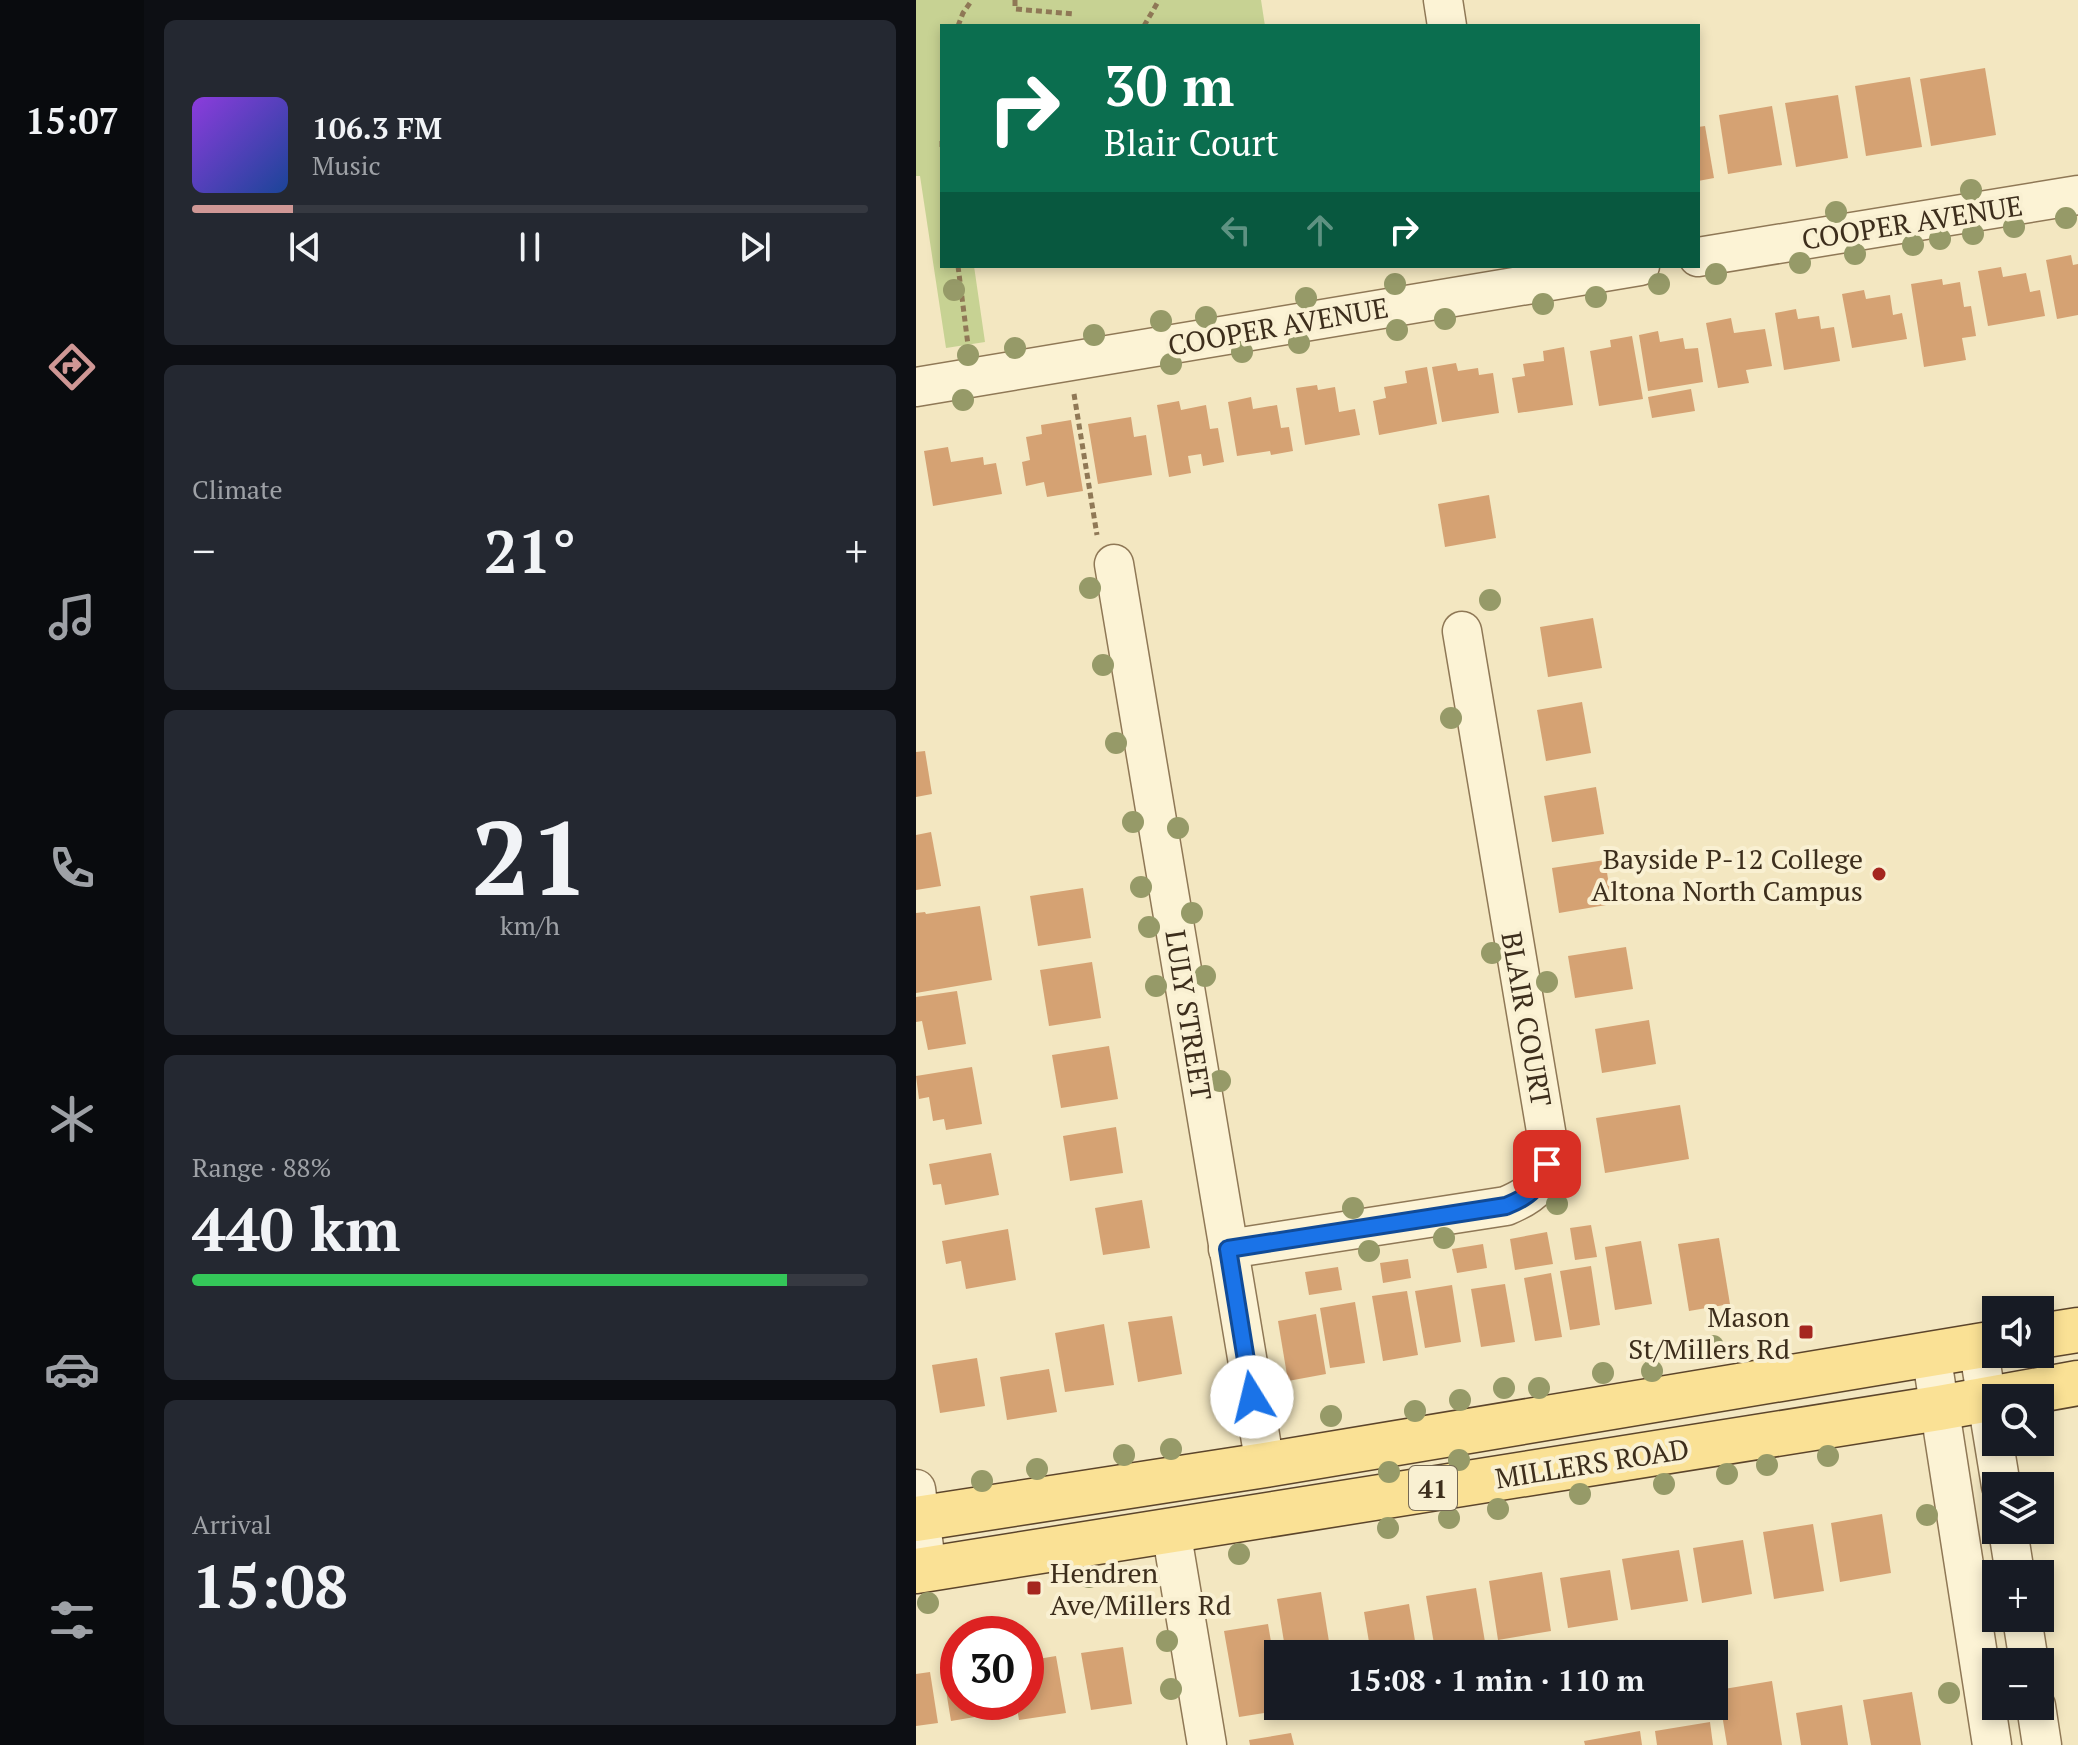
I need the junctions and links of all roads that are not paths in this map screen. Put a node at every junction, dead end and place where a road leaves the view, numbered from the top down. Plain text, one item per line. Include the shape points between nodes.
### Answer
1 (1443, 0) edge
2 (1447, 24) edge
3 (2078, 195) edge
4 (1700, 257) edge
5 (1615, 268) edge
6 (1489, 278) edge
7 (916, 387) edge
8 (1114, 564) road end
9 (1462, 631) dead end
10 (1228, 1249) junction
11 (2078, 1330) edge
12 (2054, 1334) edge
13 (1982, 1345) edge
14 (1931, 1353) junction
15 (2078, 1383) edge
16 (2054, 1387) edge
17 (1982, 1400) edge
18 (1939, 1408) junction
19 (1265, 1465) junction
20 (918, 1509) edge
21 (1171, 1530) junction
22 (922, 1570) edge
23 (2038, 1720) edge
24 (1207, 1745) edge
25 (1992, 1745) edge
26 (2042, 1745) edge

1 - 2 street
3 - 4 street, COOPER AVENUE
5 - 6 street, COOPER AVENUE
6 - 7 street, COOPER AVENUE
8 - 10 street, LULY STREET
9 - 10 street, BLAIR COURT via 1547,1137 1547,1164 1527,1197 1506,1206
10 - 19 street, LULY STREET
11 - 12 main road
13 - 14 main road, MILLERS ROAD / 41
14 - 18 street
14 - 19 main road, MILLERS ROAD / 41
15 - 16 main road, MILLERS ROAD / 41
17 - 18 main road, MILLERS ROAD / 41
18 - 21 main road, MILLERS ROAD / 41
18 - 25 street
19 - 20 main road, MILLERS ROAD / 41
20 - 22 street
21 - 22 main road, MILLERS ROAD / 41
21 - 24 street
23 - 26 street

